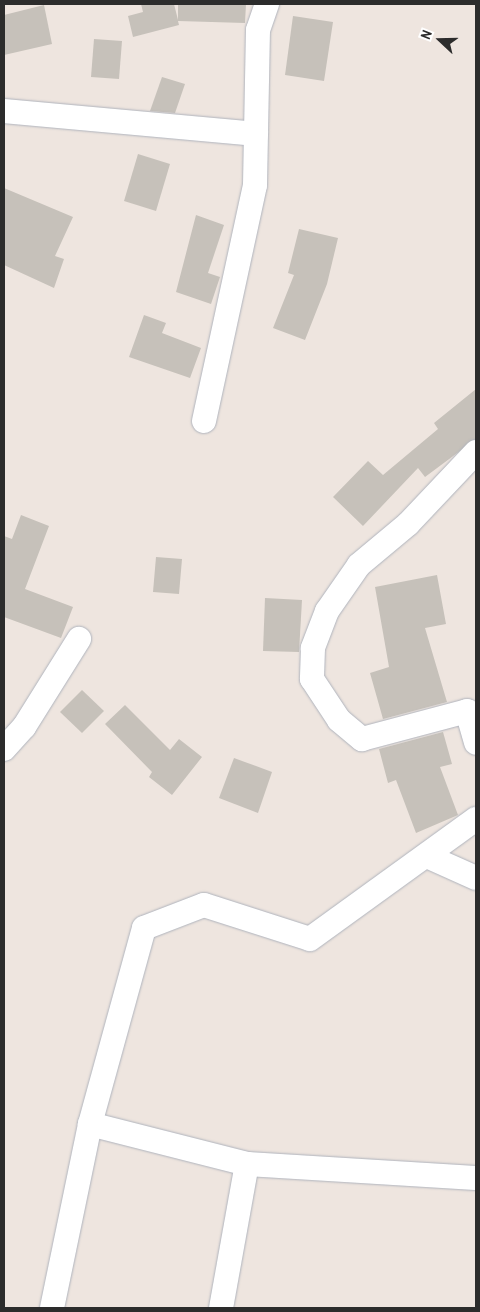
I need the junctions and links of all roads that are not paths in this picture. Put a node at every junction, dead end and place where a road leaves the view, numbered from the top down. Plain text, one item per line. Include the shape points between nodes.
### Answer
1 (267, 4) edge
2 (4, 111) edge
3 (256, 134) junction
4 (204, 420) dead end
5 (476, 452) edge
6 (79, 639) dead end
7 (476, 743) edge
8 (4, 749) edge
9 (476, 819) edge
10 (430, 856) junction
11 (476, 878) edge
12 (90, 1124) junction
13 (247, 1164) junction
14 (476, 1178) edge
15 (52, 1308) edge
16 (221, 1308) edge

1 - 3 street via 258,30
2 - 3 street
3 - 4 street via 255,185
5 - 7 street via 408,524 359,565 327,610 313,648 312,679 339,720 362,739 467,712
6 - 8 street via 24,727
9 - 10 street
10 - 11 street
10 - 12 street via 310,939 204,905 144,928
12 - 13 street
12 - 15 street
13 - 14 street
13 - 16 street

